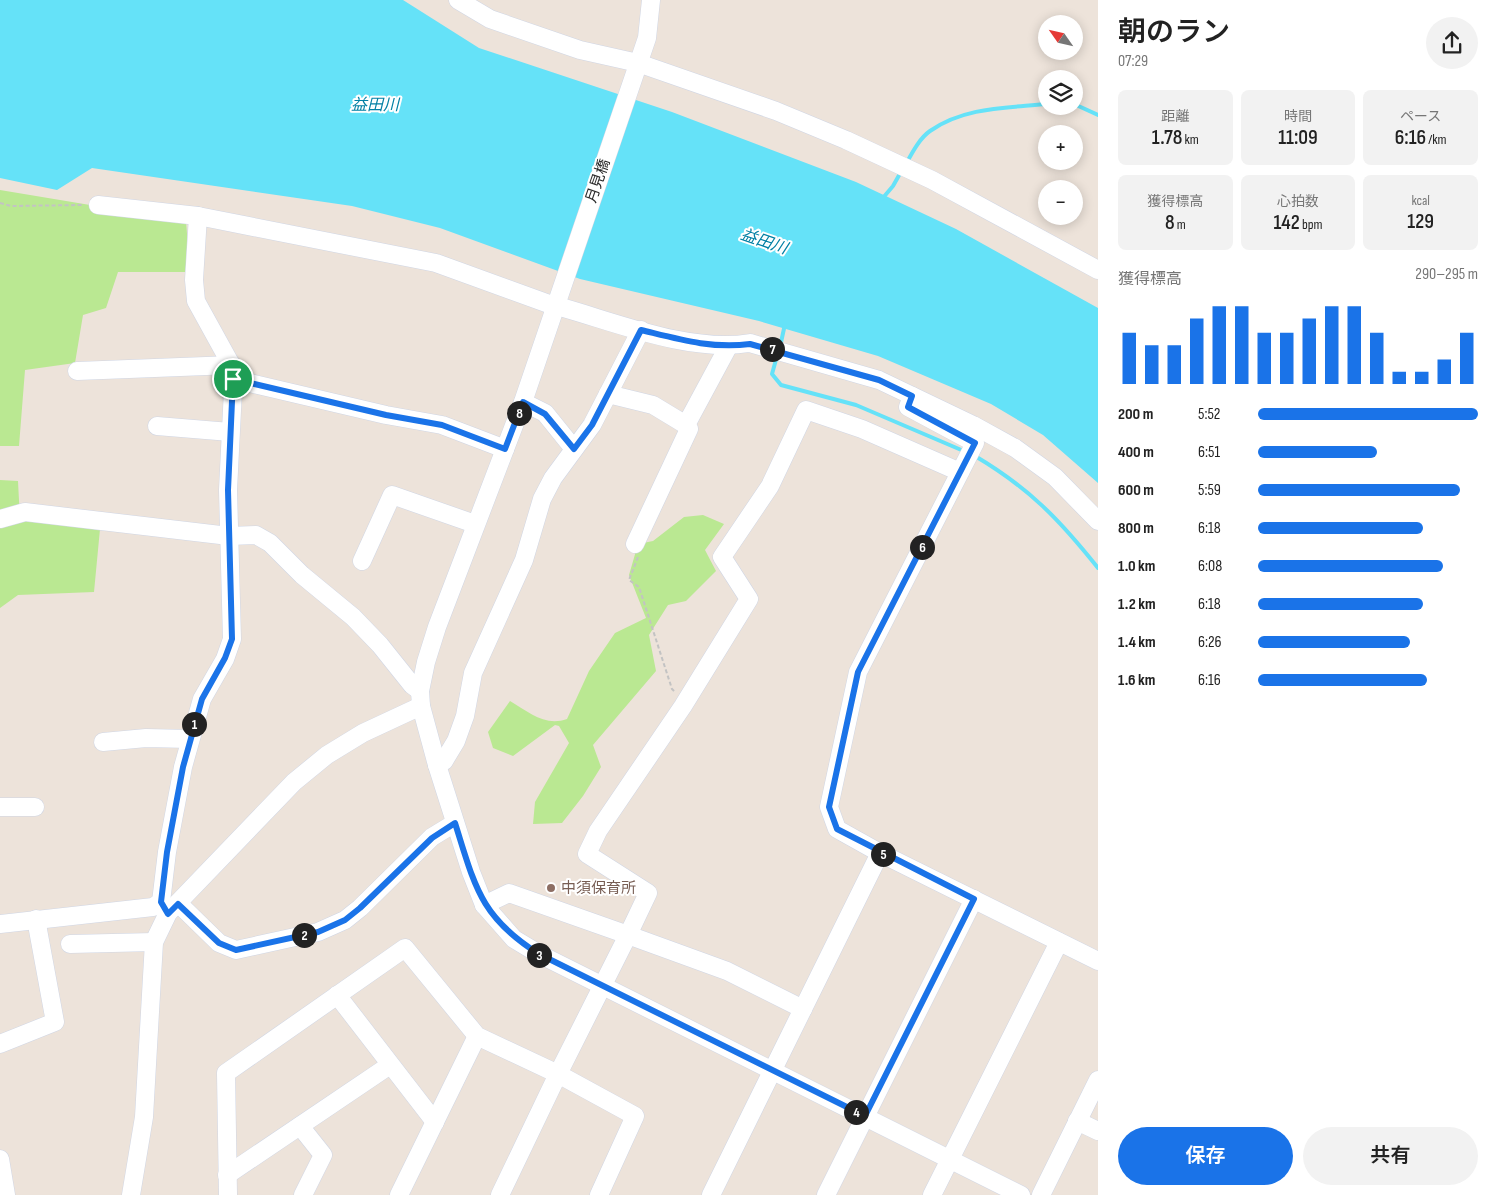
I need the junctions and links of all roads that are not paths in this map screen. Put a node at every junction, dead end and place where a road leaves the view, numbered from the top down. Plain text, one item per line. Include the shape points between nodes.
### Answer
1 (458, 0) edge
2 (651, 0) edge
3 (637, 67) junction
4 (98, 205) road end
5 (198, 216) junction
6 (1098, 270) edge
7 (641, 330) junction
8 (728, 347) junction
9 (77, 371) dead end
10 (232, 372) junction
11 (608, 394) junction
12 (912, 396) junction
13 (523, 402) junction
14 (686, 425) junction
15 (157, 426) dead end
16 (230, 432) junction
17 (505, 449) junction
18 (574, 449) junction
19 (960, 472) junction
20 (0, 519) edge
21 (1098, 521) edge
22 (476, 524) junction
23 (229, 536) junction
24 (635, 544) road end
25 (362, 560) dead end
26 (421, 699) junction
27 (190, 739) junction
28 (103, 742) dead end
29 (437, 765) junction
30 (35, 807) dead end
31 (0, 808) edge
32 (455, 823) junction
33 (880, 853) junction
34 (974, 899) junction
35 (484, 905) junction
36 (169, 906) junction
37 (36, 919) junction
38 (0, 924) edge
39 (628, 936) junction
40 (154, 942) junction
41 (1059, 942) junction
42 (70, 944) dead end
43 (1098, 960) edge
44 (602, 986) junction
45 (337, 995) junction
46 (803, 1009) junction
47 (477, 1036) junction
48 (0, 1044) edge
49 (390, 1065) junction
50 (773, 1070) junction
51 (558, 1074) junction
52 (1098, 1080) edge
53 (865, 1116) junction
54 (1077, 1121) junction
55 (435, 1122) junction
56 (300, 1126) junction
57 (1098, 1131) edge
58 (950, 1158) junction
59 (0, 1159) edge
60 (227, 1175) junction
61 (6, 1195) edge
62 (130, 1195) edge
63 (228, 1195) edge
64 (303, 1195) edge
65 (399, 1195) edge
66 (500, 1195) edge
67 (600, 1195) edge
68 (712, 1195) edge
69 (826, 1195) edge
70 (932, 1195) edge
71 (1021, 1195) edge
72 (1041, 1195) edge

1 - 3 street via 490,19
2 - 3 street, 月見橋 via 647,38
3 - 6 street via 776,111 846,140 932,180
3 - 13 street, 月見橋
4 - 5 street
5 - 7 street via 436,263 556,306
5 - 10 street via 196,301
7 - 8 street via 702,345
7 - 11 street
8 - 12 street via 750,344 802,357 879,380
8 - 14 street
9 - 10 street
10 - 16 street
10 - 17 street via 386,415 442,425
11 - 14 street via 653,406
11 - 18 street via 592,425
12 - 19 street via 908,407 975,443
12 - 21 street via 1015,448 1055,477
13 - 17 street, 月見橋
13 - 18 street via 545,414
14 - 24 street via 690,429
15 - 16 street
16 - 23 street
17 - 22 street, 月見橋
18 - 29 street via 542,499 524,560 473,673 465,716 456,741 444,761
19 - 33 street via 858,672 829,807 837,829
19 - 39 street via 862,429 806,410 770,486 722,557 749,599 685,703 598,831 587,854 648,894
20 - 23 street via 25,512
22 - 25 street via 392,495
22 - 26 street, 月見橋 via 436,627 426,662
23 - 26 street via 256,534 270,543 302,575 353,616 380,645
23 - 27 street via 232,639 202,699
26 - 29 street
26 - 36 street via 327,755 294,782
27 - 28 street via 146,738
27 - 36 street via 167,852
29 - 32 street
30 - 31 street
32 - 35 street
32 - 36 street via 432,838 345,920 318,932 236,950 219,943
33 - 34 street
33 - 46 street
34 - 41 street
34 - 53 street
35 - 39 street via 509,893
35 - 44 street via 514,939
36 - 37 street
36 - 40 street
37 - 38 street
37 - 48 street via 55,1022
39 - 44 street
39 - 46 street via 727,971
40 - 42 street
40 - 62 street via 144,1117
41 - 43 street
41 - 58 street
44 - 50 street
44 - 51 street
45 - 47 street via 405,948
45 - 49 street
45 - 60 street via 226,1073
46 - 50 street
47 - 51 street
47 - 55 street
49 - 55 street
49 - 56 street
50 - 53 street
50 - 68 street
51 - 66 street
51 - 67 street via 635,1116
52 - 54 street
53 - 58 street
53 - 69 street
54 - 57 street
54 - 72 street
55 - 65 street
56 - 60 street
56 - 64 street via 323,1155
58 - 70 street
58 - 71 street
59 - 61 street
60 - 63 street

